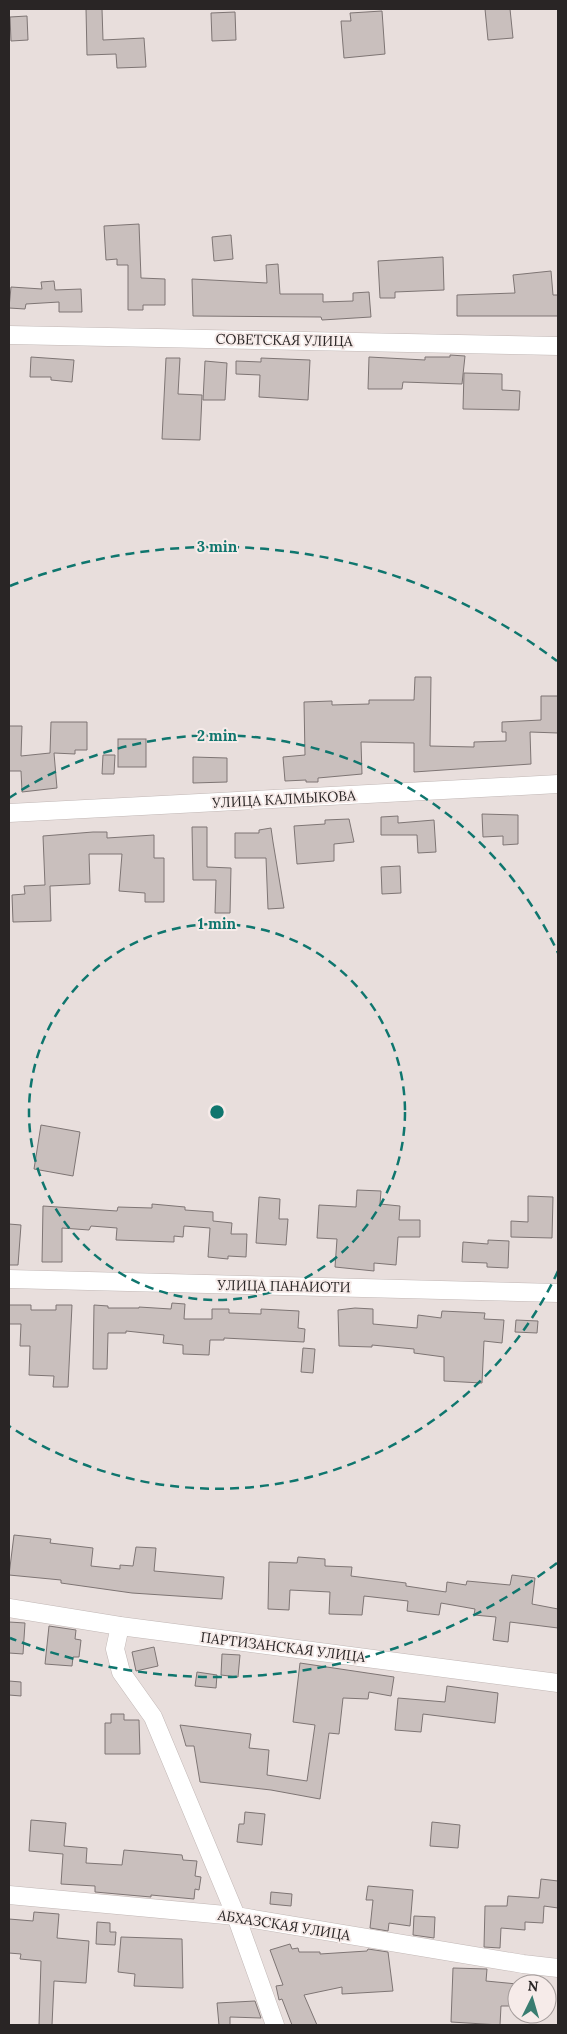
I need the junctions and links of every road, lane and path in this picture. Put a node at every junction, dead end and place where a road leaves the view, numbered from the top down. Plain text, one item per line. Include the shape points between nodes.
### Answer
1 (9, 334) edge
2 (558, 346) edge
3 (558, 784) edge
4 (9, 813) edge
5 (9, 1279) edge
6 (558, 1293) edge
7 (9, 1608) edge
8 (120, 1626) junction
9 (558, 1683) edge
10 (9, 1895) edge
11 (236, 1916) junction
12 (558, 1968) edge
13 (275, 2025) edge

1 - 2 street, СОВЕТСКАЯ УЛИЦА
3 - 4 street, УЛИЦА КАЛМЫКОВА
5 - 6 street, УЛИЦА ПАНАИОТИ
7 - 8 street, ПАРТИЗАНСКАЯ УЛИЦА
8 - 9 street, ПАРТИЗАНСКАЯ УЛИЦА
8 - 11 street via 115,1649 121,1672 153,1717
10 - 11 street, АБХАЗСКАЯ УЛИЦА
11 - 12 street, АБХАЗСКАЯ УЛИЦА
11 - 13 street

